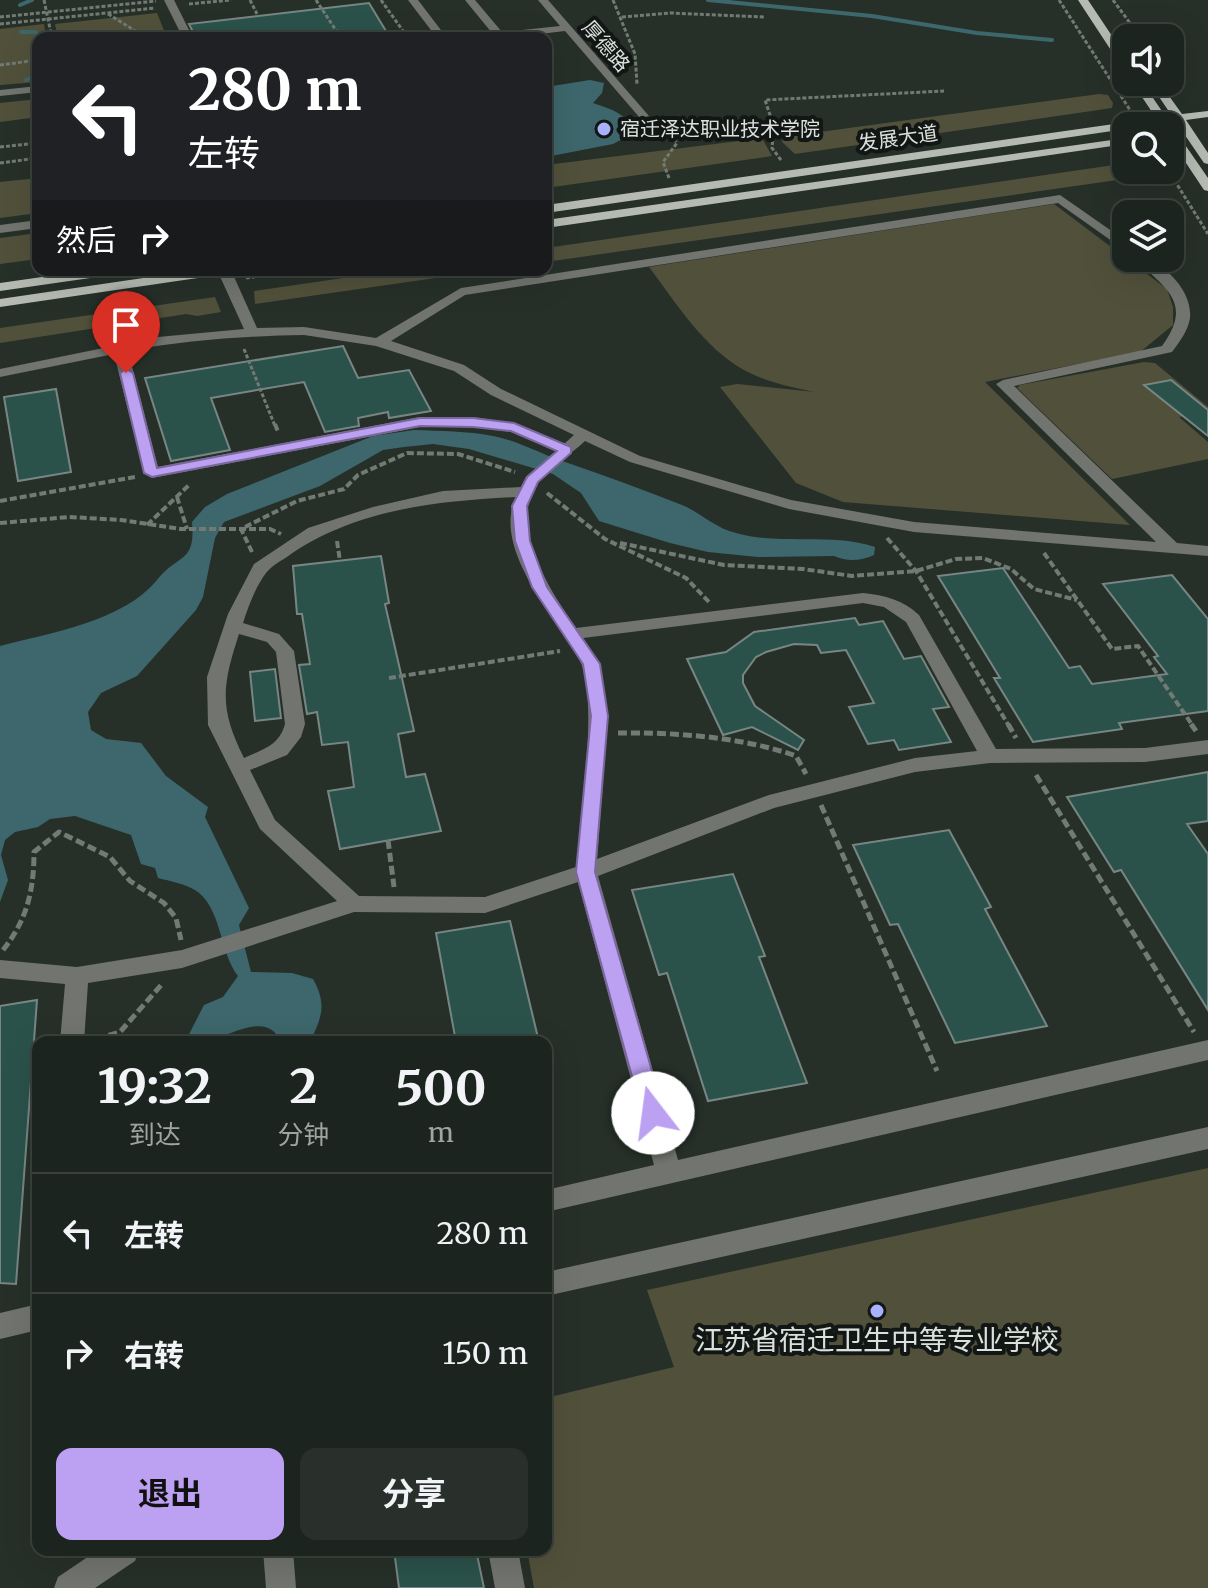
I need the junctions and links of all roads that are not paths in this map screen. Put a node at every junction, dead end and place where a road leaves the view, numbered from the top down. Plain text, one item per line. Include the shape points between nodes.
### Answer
1 (413, 0) edge
2 (470, 0) edge
3 (543, 0) edge
4 (1083, 0) edge
5 (168, 2) edge
6 (566, 28) junction
7 (185, 32) edge
8 (437, 32) edge
9 (496, 32) edge
10 (537, 32) edge
11 (1112, 44) edge
12 (32, 90) edge
13 (0, 93) edge
14 (1208, 114) edge
15 (644, 116) dead end
16 (1184, 117) edge
17 (1184, 123) edge
18 (1112, 128) edge
19 (1184, 130) edge
20 (1193, 131) junction
21 (1112, 143) edge
22 (1184, 152) edge
23 (1208, 161) edge
24 (1208, 187) edge
25 (552, 208) edge
26 (552, 223) edge
27 (32, 225) edge
28 (0, 229) edge
29 (1112, 237) edge
30 (1156, 272) edge
31 (76, 276) edge
32 (184, 276) edge
33 (227, 276) edge
34 (0, 287) edge
35 (0, 303) edge
36 (245, 332) junction
37 (378, 342) junction
38 (120, 348) junction
39 (0, 373) edge
40 (574, 443) junction
41 (526, 492) junction
42 (1172, 548) junction
43 (1208, 551) edge
44 (233, 626) junction
45 (577, 641) junction
46 (1207, 747) edge
47 (990, 756) junction
48 (237, 768) junction
49 (586, 872) junction
50 (354, 904) junction
51 (0, 969) edge
52 (77, 976) junction
53 (80, 1036) edge
54 (1207, 1050) edge
55 (1208, 1138) edge
56 (669, 1173) junction
57 (552, 1200) edge
58 (552, 1283) edge
59 (32, 1318) edge
60 (0, 1326) edge
61 (115, 1556) edge
62 (278, 1556) edge
63 (504, 1556) edge
64 (69, 1588) edge
65 (281, 1588) edge
66 (510, 1588) edge

1 - 8 lane
2 - 9 lane
3 - 6 lane, 厚德路
4 - 11 main road
5 - 7 lane
6 - 10 lane
6 - 15 lane, 厚德路
12 - 13 lane
14 - 16 main road, 发展大道
17 - 20 main road
18 - 25 main road, 发展大道
19 - 20 main road, 发展大道
20 - 23 main road
21 - 26 main road, 发展大道
22 - 24 main road
27 - 28 lane
29 - 37 lane via 1060,199 461,292
30 - 42 lane via 1179,293 1185,314 1181,334 1167,349 1003,384
31 - 34 main road
32 - 35 main road
33 - 36 lane
36 - 37 lane via 304,331
36 - 38 lane
37 - 40 lane via 459,368
38 - 39 lane
38 - 40 lane via 152,473 420,422 514,428
40 - 41 lane via 532,480
40 - 42 lane via 775,500 914,527
41 - 44 lane via 443,496 314,531 260,568
41 - 45 lane via 520,506 522,541 539,587
42 - 43 lane
44 - 48 lane via 216,677 218,725
44 - 48 lane via 273,638 285,651 295,724 280,750
45 - 47 lane via 863,598 885,600 913,619
45 - 49 lane via 591,664 599,716
46 - 47 lane via 1145,755
47 - 49 lane via 915,765 769,802
48 - 50 lane via 267,824
49 - 50 lane via 485,905
49 - 56 lane
50 - 52 lane via 182,959
51 - 52 lane
52 - 53 lane
54 - 56 lane
55 - 58 lane
56 - 57 lane
59 - 60 lane
61 - 64 lane
62 - 65 lane
63 - 66 lane

